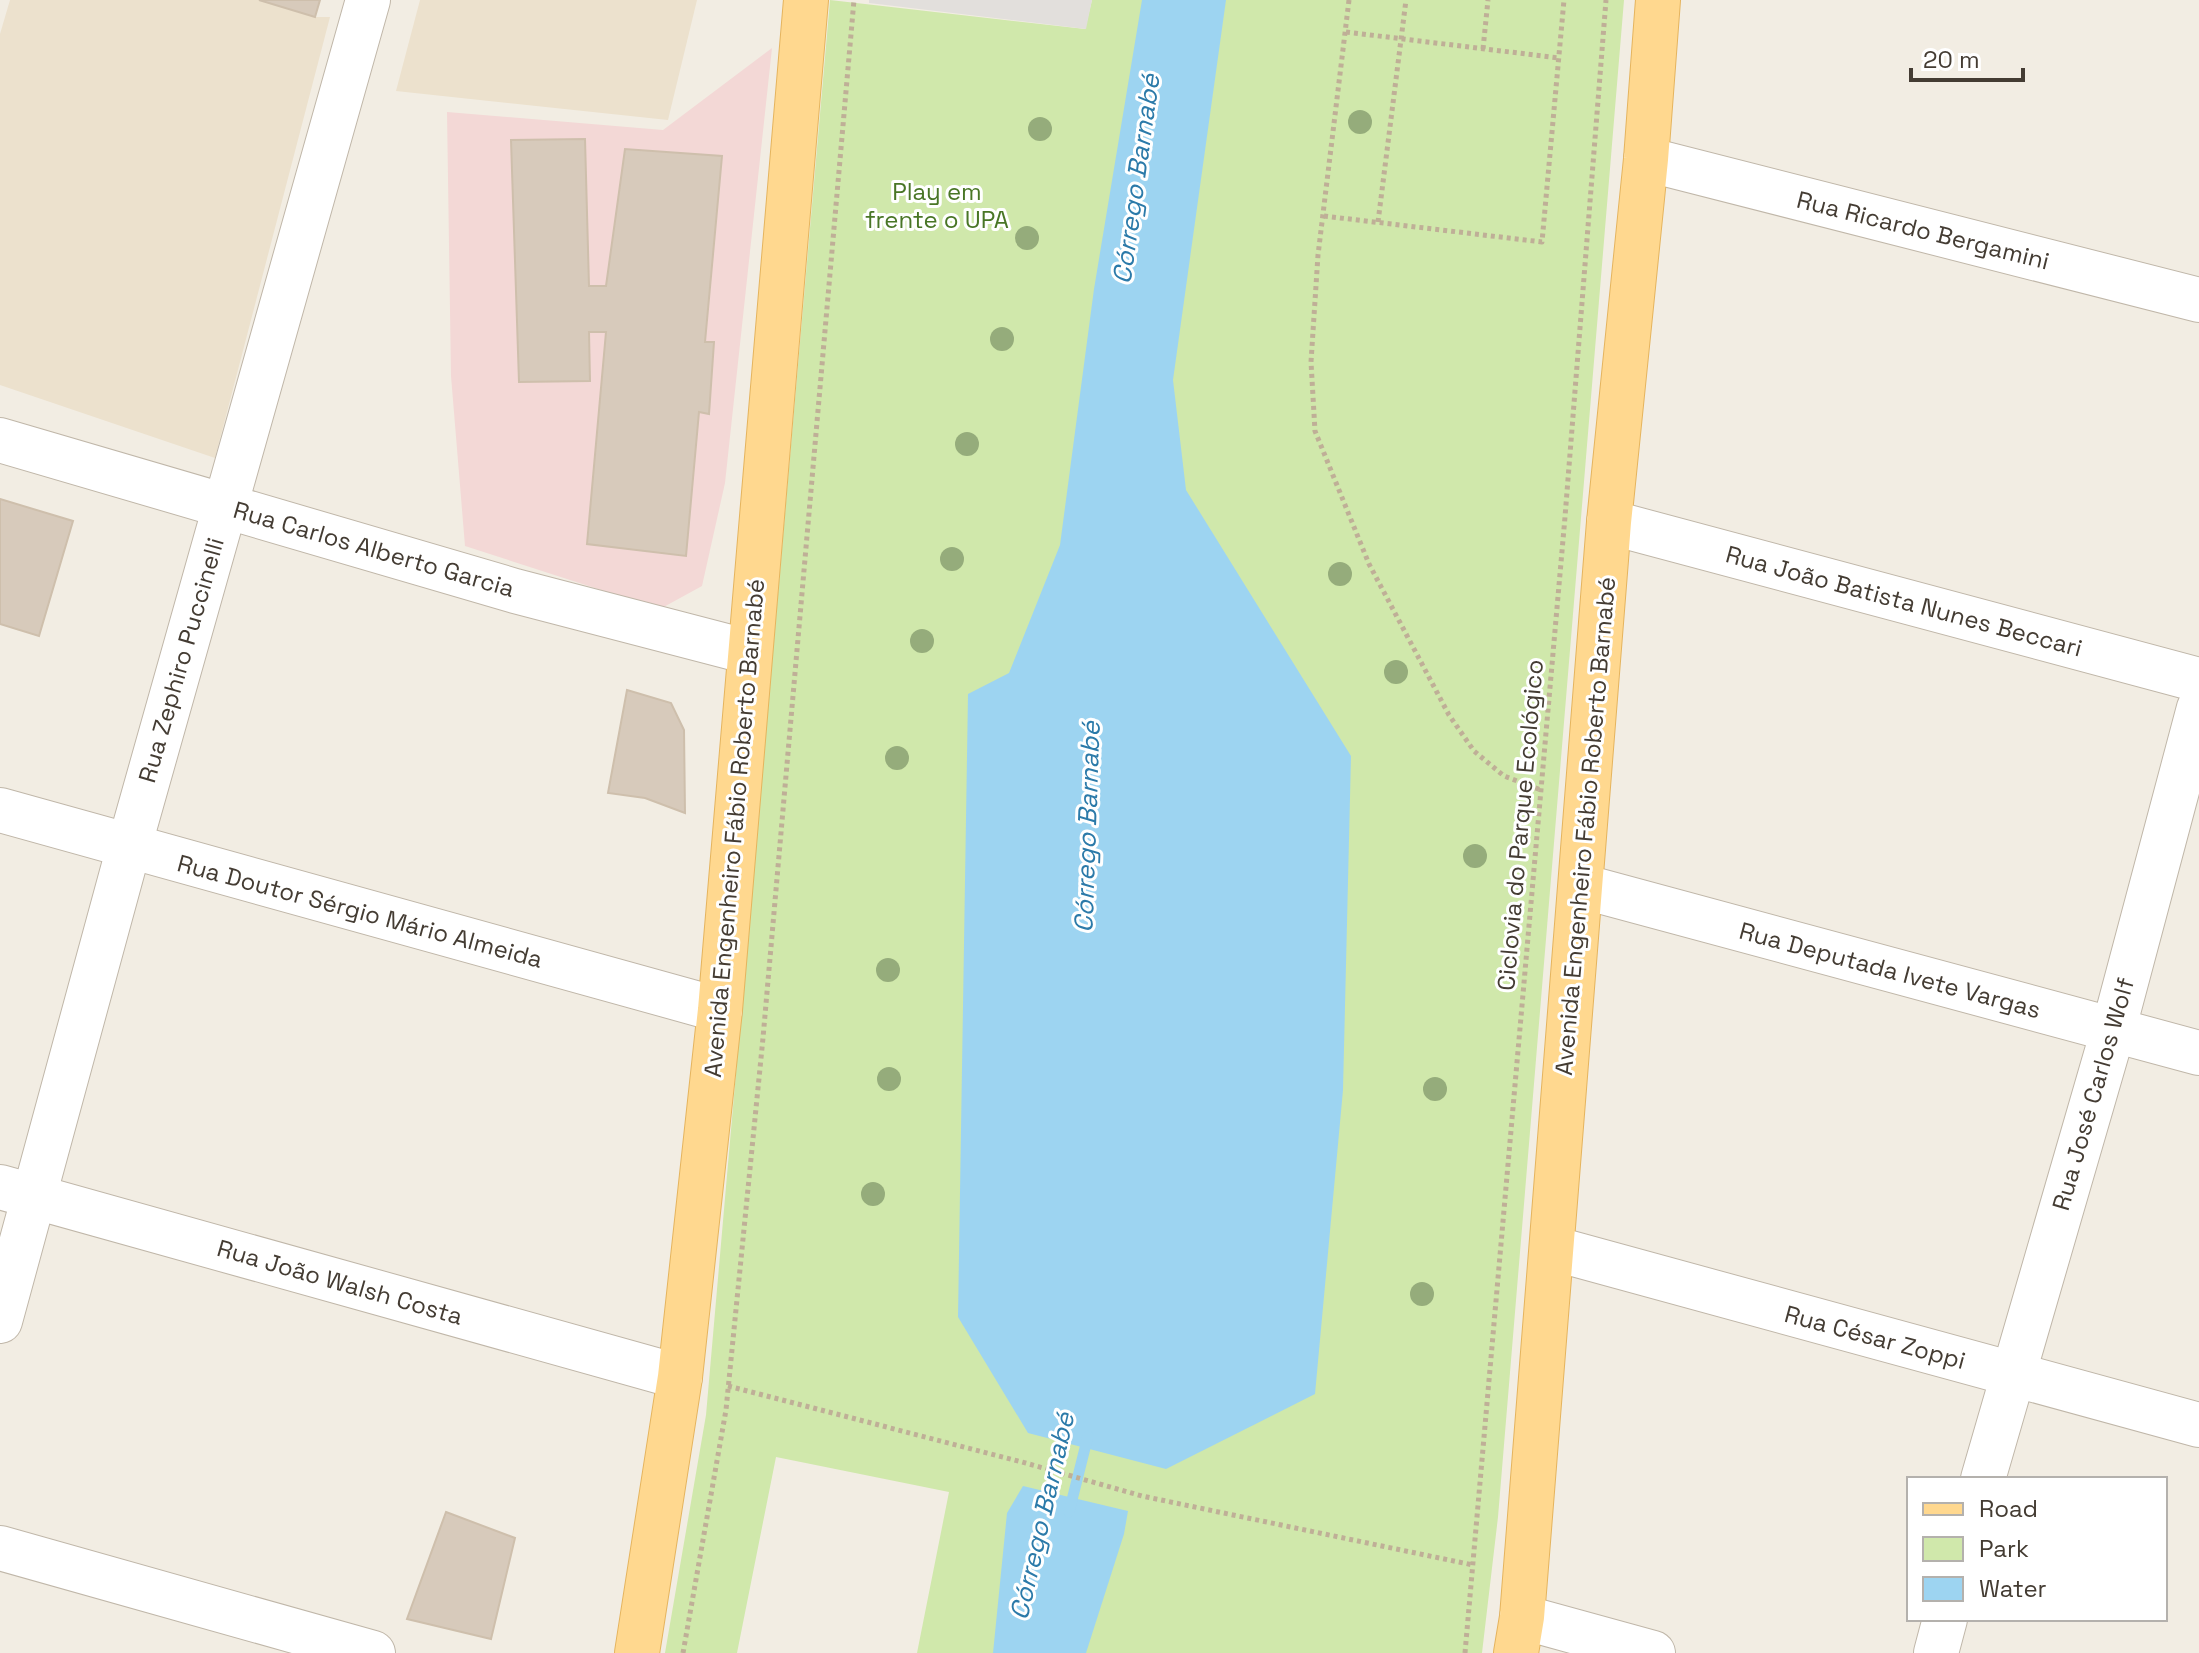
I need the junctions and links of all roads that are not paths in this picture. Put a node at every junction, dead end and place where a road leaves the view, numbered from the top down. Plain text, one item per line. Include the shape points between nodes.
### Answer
1 (368, 0) edge
2 (806, 0) edge
3 (1658, 0) edge
4 (1646, 159) junction
5 (2199, 300) edge
6 (0, 440) edge
7 (224, 505) junction
8 (1609, 522) junction
9 (749, 652) junction
10 (2199, 680) edge
11 (2199, 708) edge
12 (0, 810) edge
13 (129, 847) junction
14 (1581, 886) junction
15 (720, 1010) junction
16 (2113, 1031) junction
17 (2199, 1053) edge
18 (17, 1191) edge
19 (1552, 1248) junction
20 (0, 1321) edge
21 (2012, 1375) junction
22 (680, 1377) junction
23 (2199, 1425) edge
24 (1984, 1477) edge
25 (0, 1548) edge
26 (1944, 1621) edge
27 (1519, 1635) edge
28 (373, 1653) edge
29 (637, 1653) edge
30 (1653, 1653) edge
31 (1936, 1653) edge

1 - 7 street, Rua Zephiro Puccinelli
2 - 9 main road, Avenida Engenheiro Fábio Roberto Barnabé
3 - 4 main road, Avenida Engenheiro Fábio Roberto Barnabé
4 - 5 street, Rua Ricardo Bergamini
4 - 8 main road, Avenida Engenheiro Fábio Roberto Barnabé
6 - 7 street, Rua Carlos Alberto Garcia
7 - 9 street, Rua Carlos Alberto Garcia via 515,591
7 - 13 street, Rua Zephiro Puccinelli
8 - 10 street, Rua João Batista Nunes Beccari
8 - 14 main road, Avenida Engenheiro Fábio Roberto Barnabé
9 - 15 main road, Avenida Engenheiro Fábio Roberto Barnabé
11 - 16 street, Rua José Carlos Wolf
12 - 13 street, Rua Doutor Sérgio Mário Almeida
13 - 15 street, Rua Doutor Sérgio Mário Almeida
13 - 18 street, Rua Zephiro Puccinelli
14 - 16 street, Rua Deputada Ivete Vargas
14 - 19 main road, Avenida Engenheiro Fábio Roberto Barnabé
15 - 22 main road, Avenida Engenheiro Fábio Roberto Barnabé
16 - 17 street, Rua Deputada Ivete Vargas
16 - 21 street, Rua José Carlos Wolf
18 - 20 street, Rua Zephiro Puccinelli
18 - 22 street, Rua João Walsh Costa
19 - 21 street, Rua César Zoppi
19 - 27 main road, Avenida Engenheiro Fábio Roberto Barnabé
21 - 23 street, Rua César Zoppi
21 - 24 street, Rua José Carlos Wolf
22 - 29 main road, Avenida Engenheiro Fábio Roberto Barnabé
25 - 28 street
26 - 31 street
27 - 30 street

